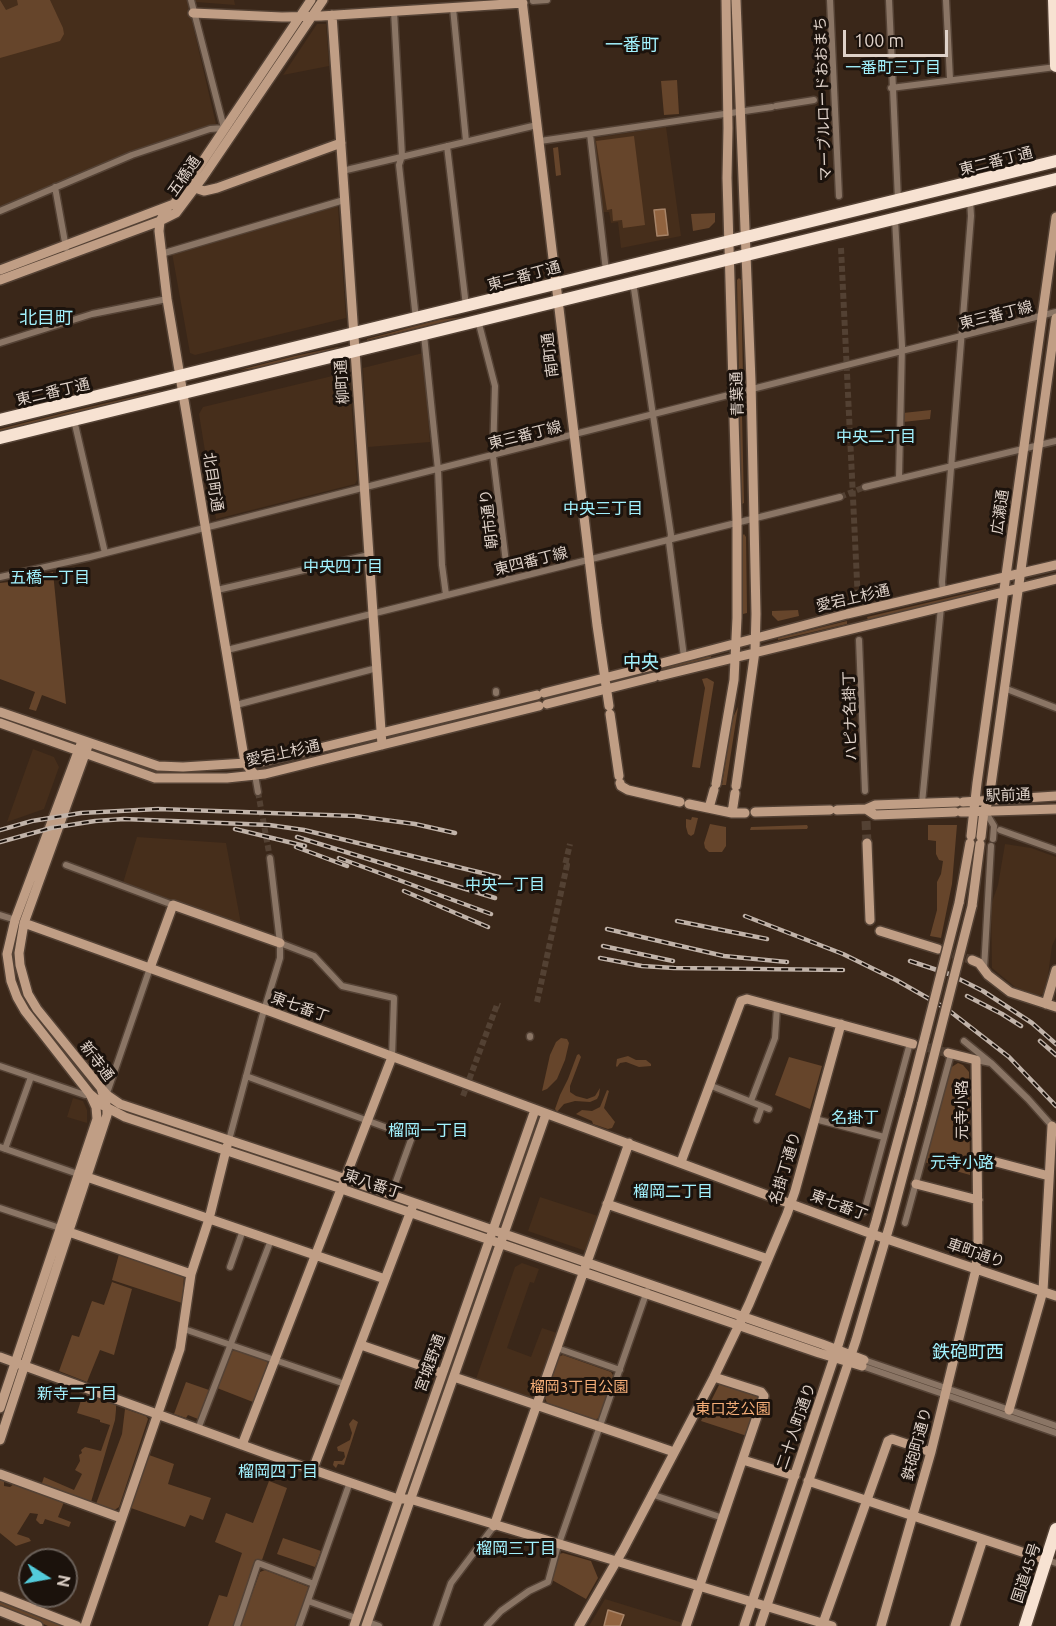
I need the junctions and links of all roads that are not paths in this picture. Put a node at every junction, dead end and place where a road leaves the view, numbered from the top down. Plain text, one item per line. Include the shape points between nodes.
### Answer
1 (191, 0) edge
2 (311, 0) edge
3 (323, 0) edge
4 (547, 0) edge
5 (726, 0) edge
6 (736, 0) edge
7 (830, 0) edge
8 (889, 0) edge
9 (946, 0) edge
10 (1054, 0) edge
11 (526, 1) edge
12 (450, 5) edge
13 (394, 11) junction
14 (193, 13) junction
15 (332, 15) junction
16 (300, 16) junction
17 (312, 16) junction
18 (1056, 67) edge
19 (950, 79) junction
20 (891, 88) junction
21 (814, 100) dead end
22 (739, 112) junction
23 (728, 113) junction
24 (537, 125) junction
25 (224, 128) junction
26 (590, 134) junction
27 (466, 141) junction
28 (540, 141) junction
29 (341, 143) junction
30 (447, 146) junction
31 (402, 156) junction
32 (1056, 161) edge
33 (342, 171) junction
34 (1056, 179) edge
35 (55, 187) junction
36 (195, 188) junction
37 (838, 196) dead end
38 (344, 200) junction
39 (970, 200) junction
40 (898, 201) junction
41 (168, 207) junction
42 (0, 211) edge
43 (1056, 217) edge
44 (895, 219) junction
45 (160, 221) junction
46 (745, 237) junction
47 (729, 240) junction
48 (67, 250) junction
49 (161, 254) junction
50 (746, 254) junction
51 (730, 258) junction
52 (0, 270) edge
53 (606, 271) junction
54 (0, 279) edge
55 (633, 282) junction
56 (556, 283) junction
57 (167, 299) junction
58 (558, 300) junction
59 (466, 307) junction
60 (1056, 312) edge
61 (1042, 316) junction
62 (1056, 318) edge
63 (416, 319) junction
64 (478, 321) junction
65 (354, 334) junction
66 (424, 335) junction
67 (962, 336) junction
68 (0, 343) edge
69 (355, 352) junction
70 (902, 352) junction
71 (181, 377) junction
72 (752, 389) junction
73 (184, 394) junction
74 (733, 394) junction
75 (654, 414) junction
76 (0, 420) edge
77 (74, 420) junction
78 (574, 435) junction
79 (0, 438) edge
80 (1056, 441) edge
81 (1037, 445) junction
82 (1024, 448) junction
83 (493, 456) junction
84 (950, 466) junction
85 (438, 470) junction
86 (899, 478) junction
87 (865, 487) tunnel mouth
88 (364, 488) junction
89 (840, 496) tunnel mouth
90 (755, 517) junction
91 (736, 521) junction
92 (206, 528) junction
93 (670, 539) junction
94 (105, 553) junction
95 (369, 555) junction
96 (589, 559) junction
97 (1056, 565) edge
98 (1020, 573) junction
99 (1006, 577) junction
100 (0, 578) edge
101 (508, 579) junction
102 (1056, 579) edge
103 (1018, 588) junction
104 (217, 590) junction
105 (943, 592) junction
106 (1003, 592) junction
107 (446, 595) junction
108 (941, 607) junction
109 (373, 613) junction
110 (756, 637) junction
111 (859, 640) dead end
112 (737, 643) junction
113 (227, 650) junction
114 (755, 651) junction
115 (736, 656) junction
116 (684, 657) junction
117 (377, 668) junction
118 (604, 678) junction
119 (1004, 688) junction
120 (606, 689) junction
121 (237, 705) junction
122 (1056, 708) edge
123 (0, 712) edge
124 (0, 723) edge
125 (382, 732) junction
126 (85, 742) junction
127 (382, 745) junction
128 (82, 753) junction
129 (245, 763) junction
130 (255, 775) junction
131 (620, 780) joint
132 (865, 791) dead end
133 (258, 792) tunnel mouth
134 (1055, 794) edge
135 (975, 801) junction
136 (989, 801) junction
137 (922, 803) junction
138 (709, 808) junction
139 (866, 809) junction
140 (1056, 809) edge
141 (979, 811) junction
142 (732, 813) junction
143 (866, 821) tunnel mouth
144 (997, 830) junction
145 (976, 840) junction
146 (867, 843) tunnel mouth
147 (1056, 850) edge
148 (270, 858) tunnel mouth
149 (66, 865) dead end
150 (173, 905) junction
151 (0, 915) edge
152 (870, 920) dead end
153 (20, 922) junction
154 (880, 932) dead end
155 (280, 943) junction
156 (938, 949) tunnel mouth
157 (972, 960) tunnel mouth
158 (150, 968) junction
159 (984, 969) junction
160 (1056, 970) edge
161 (1046, 1004) junction
162 (777, 1007) junction
163 (1056, 1007) edge
164 (265, 1009) junction
165 (841, 1024) junction
166 (964, 1041) dead end
167 (911, 1043) joint
168 (949, 1053) joint
169 (392, 1057) junction
170 (976, 1060) junction
171 (991, 1063) junction
172 (0, 1066) edge
173 (246, 1076) junction
174 (31, 1077) junction
175 (77, 1077) junction
176 (709, 1085) junction
177 (62, 1088) junction
178 (90, 1094) junction
179 (104, 1099) junction
180 (752, 1101) junction
181 (762, 1106) junction
182 (769, 1109) dead end
183 (535, 1110) junction
184 (546, 1114) junction
185 (125, 1117) junction
186 (97, 1119) junction
187 (815, 1119) junction
188 (757, 1120) dead end
189 (367, 1121) junction
190 (104, 1128) junction
191 (1054, 1129) edge
192 (884, 1137) junction
193 (229, 1140) junction
194 (629, 1143) junction
195 (3, 1148) edge
196 (226, 1150) junction
197 (977, 1157) junction
198 (681, 1162) junction
199 (83, 1176) junction
200 (1048, 1176) junction
201 (345, 1179) junction
202 (916, 1184) junction
203 (342, 1189) junction
204 (392, 1195) junction
205 (978, 1200) junction
206 (791, 1202) junction
207 (414, 1203) junction
208 (608, 1204) junction
209 (0, 1208) edge
210 (864, 1212) dead end
211 (1052, 1212) edge
212 (410, 1213) junction
213 (209, 1219) junction
214 (905, 1223) dead end
215 (243, 1230) junction
216 (65, 1231) junction
217 (872, 1234) junction
218 (492, 1236) junction
219 (502, 1239) junction
220 (886, 1239) junction
221 (271, 1240) junction
222 (316, 1255) junction
223 (768, 1259) junction
224 (587, 1263) junction
225 (230, 1267) dead end
226 (976, 1269) junction
227 (584, 1273) junction
228 (191, 1274) junction
229 (385, 1279) junction
230 (647, 1289) junction
231 (1043, 1291) junction
232 (1056, 1296) edge
233 (741, 1321) junction
234 (184, 1329) junction
235 (231, 1345) junction
236 (361, 1345) junction
237 (557, 1348) junction
238 (836, 1354) junction
239 (0, 1357) edge
240 (850, 1359) junction
241 (275, 1360) junction
242 (862, 1363) joint
243 (20, 1364) junction
244 (620, 1370) junction
245 (442, 1373) junction
246 (454, 1377) junction
247 (714, 1377) junction
248 (345, 1384) junction
249 (947, 1391) junction
250 (0, 1406) edge
251 (537, 1406) junction
252 (1009, 1410) junction
253 (157, 1414) junction
254 (1056, 1426) edge
255 (600, 1427) junction
256 (198, 1429) junction
257 (1056, 1433) edge
258 (0, 1440) edge
259 (242, 1445) junction
260 (674, 1452) junction
261 (931, 1452) junction
262 (743, 1460) junction
263 (313, 1469) junction
264 (0, 1474) edge
265 (795, 1476) junction
266 (808, 1481) junction
267 (350, 1482) junction
268 (651, 1494) junction
269 (398, 1499) junction
270 (410, 1499) junction
271 (866, 1500) junction
272 (913, 1515) junction
273 (122, 1518) junction
274 (723, 1518) junction
275 (494, 1526) junction
276 (1056, 1529) edge
277 (983, 1539) junction
278 (559, 1545) junction
279 (1051, 1561) edge
280 (617, 1562) junction
281 (314, 1584) junction
282 (699, 1587) junction
283 (0, 1596) edge
284 (308, 1601) junction
285 (752, 1603) junction
286 (766, 1607) junction
287 (0, 1611) edge
288 (355, 1622) edge
289 (367, 1624) edge
290 (825, 1625) edge
291 (38, 1626) edge
292 (77, 1626) edge
293 (85, 1626) edge
294 (237, 1626) edge
295 (299, 1626) edge
296 (379, 1626) edge
297 (436, 1626) edge
298 (487, 1626) edge
299 (579, 1626) edge
300 (686, 1626) edge
301 (744, 1626) edge
302 (759, 1626) edge
303 (881, 1626) edge
304 (956, 1626) edge
305 (1025, 1626) edge

1 - 14 street
2 - 16 street, 五橋通
3 - 17 street, 五橋通
4 - 11 street
5 - 23 street, 青葉通
6 - 22 street, 青葉通
7 - 37 street, マーブルロードおおまち
8 - 20 street
9 - 19 street
10 - 18 highway
11 - 12 street
11 - 24 street, 南町通
12 - 13 street
12 - 27 street
13 - 15 street
13 - 31 street
14 - 16 street
14 - 25 street
15 - 17 street
15 - 29 street, 柳町通
16 - 17 street
16 - 25 street, 五橋通
17 - 36 street, 五橋通
18 - 19 street
19 - 20 street
20 - 40 street
21 - 22 street
22 - 23 street
22 - 46 street, 青葉通
23 - 26 street
23 - 47 street, 青葉通
24 - 27 street
24 - 28 street, 南町通
25 - 35 street via 178,139
25 - 41 street, 五橋通 via 174,204
26 - 28 street
26 - 53 street
27 - 30 street
28 - 56 street, 南町通
29 - 33 street, 柳町通
29 - 36 street via 217,188
30 - 31 street
30 - 59 street
31 - 33 street
31 - 63 street via 399,165
32 - 40 highway, 東二番丁通
33 - 38 street, 柳町通
34 - 39 highway
35 - 42 street
35 - 48 street
36 - 45 street, 五橋通 via 179,209
38 - 49 street
38 - 65 street, 柳町通
39 - 44 highway
39 - 67 street
40 - 46 highway, 東二番丁通
41 - 45 street
41 - 48 street, 五橋通
43 - 61 street, 広瀬通
44 - 50 highway
44 - 70 street
45 - 48 street, 五橋通
45 - 49 street, 北目町通
46 - 47 highway, 東二番丁通
46 - 50 street, 青葉通
47 - 51 street, 青葉通
47 - 53 highway, 東二番丁通
48 - 52 street, 五橋通
48 - 54 street, 五橋通
49 - 57 street, 北目町通
50 - 51 highway
50 - 72 street, 青葉通
51 - 55 highway
51 - 74 street, 青葉通
53 - 56 highway, 東二番丁通
55 - 58 highway
55 - 75 street
56 - 58 street, 南町通
56 - 59 highway, 東二番丁通
57 - 68 street via 92,314
57 - 71 street, 北目町通
58 - 64 highway
58 - 78 street, 南町通
59 - 63 highway, 東二番丁通
60 - 61 street, 東三番丁線
61 - 67 street, 東三番丁線
61 - 82 street, 広瀬通
62 - 81 street, 広瀬通
63 - 65 highway, 東二番丁通
64 - 66 highway
64 - 83 street, 朝市通り via 495,386
65 - 69 street, 柳町通
65 - 71 highway, 東二番丁通
66 - 69 highway
66 - 85 street
67 - 70 street, 東三番丁線
67 - 84 street
69 - 73 highway
69 - 88 street, 柳町通
70 - 72 street, 東三番丁線
70 - 86 street
71 - 73 street, 北目町通
71 - 76 highway, 東二番丁通
72 - 74 street, 東三番丁線
72 - 90 street, 青葉通
73 - 77 highway
73 - 92 street, 北目町通
74 - 75 street, 東三番丁線
74 - 91 street, 青葉通
75 - 78 street, 東三番丁線
75 - 93 street
77 - 79 highway
77 - 94 street
78 - 83 street, 東三番丁線
78 - 96 street, 南町通
80 - 81 street
81 - 82 street
81 - 98 street, 広瀬通
82 - 84 street
82 - 99 street, 広瀬通
83 - 85 street, 東三番丁線
83 - 101 street, 朝市通り
84 - 86 street
84 - 105 street
85 - 88 street, 東三番丁線
85 - 107 street
86 - 87 street
88 - 92 street, 東三番丁線
88 - 95 street, 柳町通
89 - 90 street, 東四番丁線
90 - 91 street, 東四番丁線
90 - 110 street, 青葉通
91 - 93 street, 東四番丁線
91 - 112 street, 青葉通
92 - 94 street, 東三番丁線
92 - 104 street, 北目町通
93 - 96 street, 東四番丁線
93 - 116 street
94 - 100 street, 東三番丁線
95 - 104 street
95 - 109 street, 柳町通
96 - 101 street, 東四番丁線
96 - 118 street, 南町通
97 - 98 street, 愛宕上杉通
98 - 99 street, 愛宕上杉通
98 - 103 street, 広瀬通
99 - 105 street, 愛宕上杉通
99 - 106 street, 広瀬通
101 - 107 street, 東四番丁線
102 - 103 street, 愛宕上杉通
103 - 106 street, 愛宕上杉通
103 - 119 street, 広瀬通
104 - 113 street, 北目町通
105 - 110 street, 愛宕上杉通
106 - 108 street, 愛宕上杉通
106 - 135 street, 広瀬通
107 - 109 street, 東四番丁線
108 - 114 street, 愛宕上杉通
108 - 137 street
109 - 113 street, 東四番丁線
109 - 117 street, 柳町通
110 - 112 street, 愛宕上杉通
110 - 114 street, 青葉通
111 - 132 street, ハピナ名掛丁
112 - 115 street, 青葉通
112 - 116 street, 愛宕上杉通
113 - 121 street, 北目町通
114 - 115 street, 愛宕上杉通
114 - 142 street, 青葉通
115 - 120 street, 愛宕上杉通
115 - 138 street, 青葉通
116 - 118 street, 愛宕上杉通
117 - 121 street
117 - 125 street, 柳町通
118 - 120 street, 南町通
118 - 125 street, 愛宕上杉通
119 - 122 street
119 - 136 street, 広瀬通
120 - 127 street, 愛宕上杉通
120 - 131 street, 南町通
121 - 129 street, 北目町通
123 - 126 street, 愛宕上杉通
124 - 128 street, 愛宕上杉通
125 - 127 street, 柳町通
125 - 129 street, 愛宕上杉通
126 - 128 street, 新寺通
126 - 129 street, 愛宕上杉通 via 158,766
127 - 130 street, 愛宕上杉通
128 - 130 street, 愛宕上杉通 via 155,778
128 - 153 street, 新寺通
129 - 130 street
130 - 133 street
131 - 138 street, 駅前通 via 628,790
134 - 136 street, 駅前通
135 - 136 street, 駅前通
135 - 137 street, 駅前通
135 - 141 street, 広瀬通
136 - 141 street, 広瀬通
137 - 139 street, 駅前通 via 875,805
138 - 142 street, 駅前通
139 - 141 street, 駅前通 via 875,815
139 - 142 street, 駅前通
139 - 143 street
140 - 141 street, 駅前通
141 - 144 street via 993,821
141 - 145 street
144 - 147 street
144 - 159 street via 992,843
145 - 217 street, 二十人町通り, bridge
145 - 220 street, 二十人町通り, bridge via 972,906
146 - 152 street
148 - 155 street
149 - 150 street
150 - 155 street
150 - 158 street
151 - 153 street, 東七番丁
153 - 158 street, 東七番丁
153 - 175 street, 新寺通 via 7,954 16,996
153 - 179 street, 新寺通 via 20,965 28,994
154 - 156 street
155 - 164 street via 280,958
155 - 169 street via 314,956 342,987 394,998
157 - 159 street
158 - 164 street, 東七番丁
158 - 179 street
159 - 161 street via 1010,992
160 - 161 street
161 - 163 street
162 - 165 street
162 - 176 street via 747,999 741,1002
162 - 180 street via 775,1038
164 - 169 street, 東七番丁
164 - 173 street
165 - 167 street
165 - 187 street, 名掛丁通り
166 - 171 street
167 - 192 street
168 - 170 street
168 - 202 street
169 - 183 street, 東七番丁
169 - 189 street
170 - 171 street
170 - 197 street, 元寺小路
171 - 191 street
172 - 174 street, 東八番丁
173 - 189 street
173 - 193 street
174 - 177 street, 東八番丁
174 - 195 street
175 - 177 street
175 - 178 street, 新寺通
176 - 180 street
176 - 198 street
177 - 178 street, 東八番丁
178 - 179 street, 東八番丁
178 - 186 street, 新寺通
179 - 185 street, 東八番丁
179 - 186 street
179 - 190 street
179 - 193 street, 東八番丁
180 - 181 street
181 - 182 street
181 - 188 street
183 - 184 street, 東七番丁
183 - 218 street, 宮城野通
184 - 194 street, 東七番丁
184 - 219 street, 宮城野通
185 - 190 street
185 - 196 street, 東八番丁
186 - 199 street
187 - 192 street
187 - 206 street, 名掛丁通り
189 - 201 street
189 - 204 street via 412,1137
190 - 199 street
191 - 200 street
192 - 210 street
193 - 196 street
193 - 201 street, 東八番丁
194 - 198 street, 東七番丁
194 - 208 street
195 - 199 street
196 - 203 street, 東八番丁
196 - 213 street
197 - 200 street
197 - 205 street, 元寺小路
198 - 206 street, 東七番丁
199 - 213 street
199 - 216 street
200 - 211 street
201 - 203 street
201 - 204 street, 東八番丁
202 - 205 street
202 - 214 street
203 - 212 street, 東八番丁
203 - 222 street
204 - 207 street, 東八番丁
205 - 226 street, 元寺小路
206 - 217 street, 東七番丁
206 - 223 street, 名掛丁通り
207 - 212 street
207 - 218 street, 東八番丁
208 - 223 street
208 - 224 street
209 - 216 street
211 - 231 street
212 - 218 street, 東八番丁
212 - 229 street
213 - 215 street
213 - 228 street
215 - 221 street
215 - 225 street
216 - 228 street
216 - 243 street
217 - 220 street, 東七番丁
217 - 238 street, 二十人町通り
218 - 219 street, 東八番丁
218 - 245 street, 宮城野通
219 - 224 street, 東八番丁
219 - 227 street, 東八番丁
219 - 246 street, 宮城野通
220 - 226 street, 車町通り
220 - 240 street, 二十人町通り
221 - 222 street
221 - 235 street
222 - 229 street
222 - 241 street
223 - 233 street, 名掛丁通り
224 - 227 street
224 - 230 street, 東八番丁
226 - 231 street, 車町通り
226 - 249 street, 鉄砲町通り
227 - 230 street, 東八番丁
227 - 237 street
228 - 234 street
229 - 236 street
230 - 233 street, 東八番丁
230 - 244 street
231 - 232 street, 車町通り
231 - 252 street
233 - 238 street, 東八番丁
233 - 247 street, 名掛丁通り
234 - 235 street
234 - 253 street
235 - 241 street
235 - 256 street
236 - 245 street
236 - 248 street
237 - 244 street
237 - 251 street
238 - 240 street, 東八番丁
238 - 265 street, 二十人町通り
239 - 243 street
240 - 242 street, 東八番丁
240 - 266 street, 二十人町通り
241 - 248 street
241 - 259 street
242 - 249 street
243 - 250 street
243 - 253 street
243 - 258 street
244 - 255 street
245 - 269 street, 宮城野通
246 - 251 street
246 - 270 street, 宮城野通
247 - 260 street, 名掛丁通り
247 - 262 street via 765,1396
248 - 263 street
249 - 252 street
249 - 257 street
249 - 261 street, 鉄砲町通り
251 - 255 street
251 - 275 street
252 - 254 street
253 - 256 street
253 - 273 street
255 - 260 street
255 - 278 street
256 - 259 street
259 - 263 street
260 - 268 street, 名掛丁通り
261 - 271 street via 888,1441
261 - 272 street, 鉄砲町通り
262 - 265 street
262 - 274 street
263 - 267 street
264 - 273 street
265 - 285 street, 二十人町通り
266 - 271 street
266 - 286 street, 二十人町通り
267 - 269 street
267 - 281 street
268 - 274 street
268 - 280 street, 名掛丁通り
269 - 270 street
269 - 288 street, 宮城野通
270 - 275 street
270 - 289 street, 宮城野通
271 - 272 street
271 - 290 street
272 - 277 street
272 - 303 street, 鉄砲町通り
273 - 293 street
274 - 282 street
275 - 278 street
275 - 297 street via 451,1583
276 - 279 highway, 国道45号
277 - 279 street
277 - 304 street
278 - 280 street
278 - 298 street via 548,1582 501,1611
279 - 305 highway, 国道45号
280 - 282 street
280 - 299 street, 名掛丁通り
281 - 284 street
281 - 294 street via 258,1563
282 - 285 street
282 - 300 street
283 - 292 street
284 - 288 street
284 - 295 street
285 - 286 street
285 - 301 street, 二十人町通り
286 - 290 street
286 - 302 street, 二十人町通り
287 - 291 street
289 - 296 street

